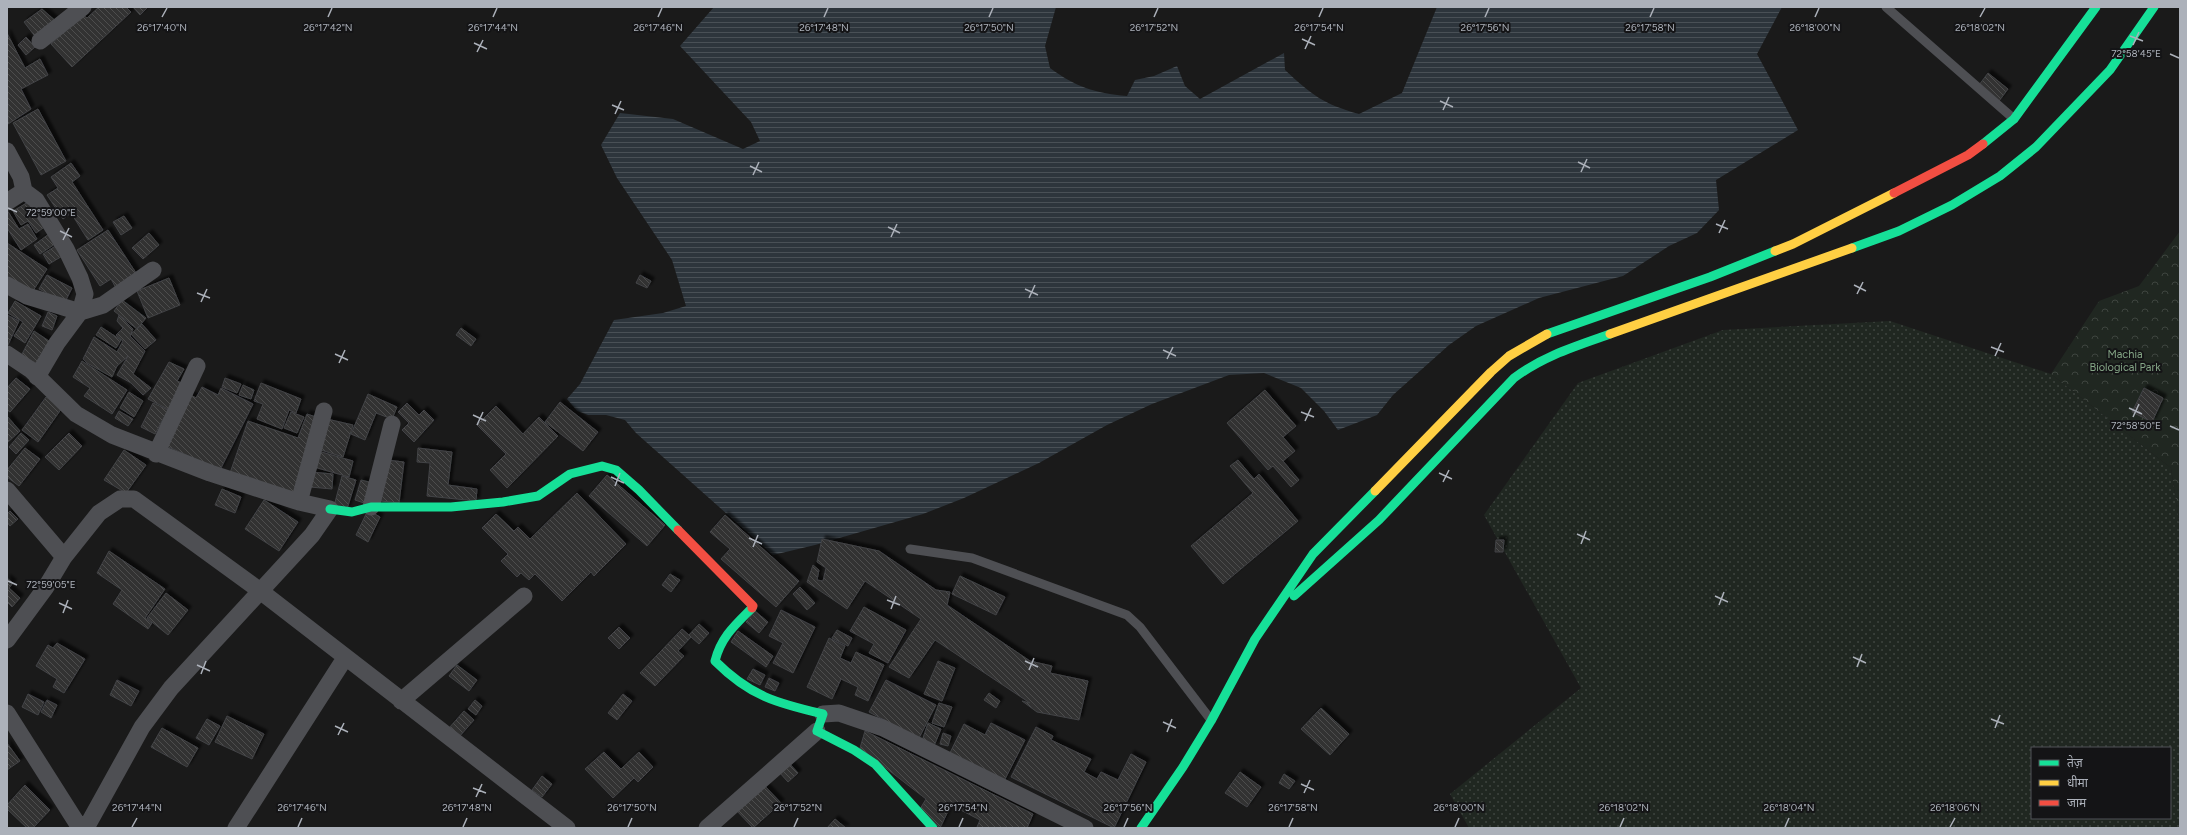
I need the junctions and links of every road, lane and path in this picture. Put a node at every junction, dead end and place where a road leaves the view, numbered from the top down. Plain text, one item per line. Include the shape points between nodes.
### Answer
1 (83, 7) edge
2 (1886, 7) edge
3 (2096, 7) edge
4 (2154, 7) edge
5 (40, 41) dead end
6 (2014, 119) junction
7 (7, 151) edge
8 (24, 191) junction
9 (7, 202) edge
10 (153, 270) dead end
11 (7, 284) edge
12 (80, 312) junction
13 (7, 354) edge
14 (197, 366) dead end
15 (37, 377) junction
16 (324, 411) dead end
17 (392, 424) dead end
18 (156, 454) junction
19 (7, 490) edge
20 (299, 502) junction
21 (371, 507) junction
22 (330, 509) junction
23 (910, 549) dead end
24 (64, 557) junction
25 (259, 590) junction
26 (524, 596) dead end
27 (1270, 619) junction
28 (7, 640) edge
29 (345, 658) junction
30 (401, 700) junction
31 (7, 714) edge
32 (823, 714) junction
33 (1211, 721) junction
34 (817, 731) junction
35 (80, 828) edge
36 (86, 828) edge
37 (236, 828) edge
38 (567, 828) edge
39 (707, 828) edge
40 (933, 828) edge
41 (1084, 828) edge
42 (1141, 828) edge

1 - 5 street
2 - 6 lane
3 - 6 street
4 - 27 street via 2110,70 2036,147 2000,176 1952,205 1899,231 1556,353 1533,364 1514,378 1369,530
6 - 27 street via 1950,166 1793,244 1710,277 1541,336 1526,344 1491,372 1330,535 1300,571
7 - 8 street via 21,177
8 - 9 street
8 - 12 street via 36,200 66,249 80,278 85,294
10 - 12 street via 103,305
11 - 12 street via 27,296
12 - 15 street via 57,343
13 - 15 street
14 - 18 street
15 - 18 street via 76,414 112,435
16 - 20 street
17 - 21 street
18 - 20 street
19 - 24 street
20 - 22 street
21 - 22 street via 352,512
21 - 32 street via 451,507 503,502 538,496 570,474 584,469 602,466 616,470 673,523 754,606 719,646 715,661 729,678 746,690 778,703
22 - 25 street via 312,535
23 - 33 lane via 972,558 1127,615 1140,627
24 - 25 street via 99,513 120,499 134,499
24 - 28 street via 46,587
25 - 29 street
25 - 36 street via 171,688 142,728
26 - 30 street
27 - 33 street via 1255,639
29 - 30 street
29 - 37 street
30 - 38 street
31 - 35 street
32 - 34 street
32 - 41 street via 839,713 882,728
33 - 42 street via 1180,773
34 - 39 street
34 - 40 street via 847,745 876,765

